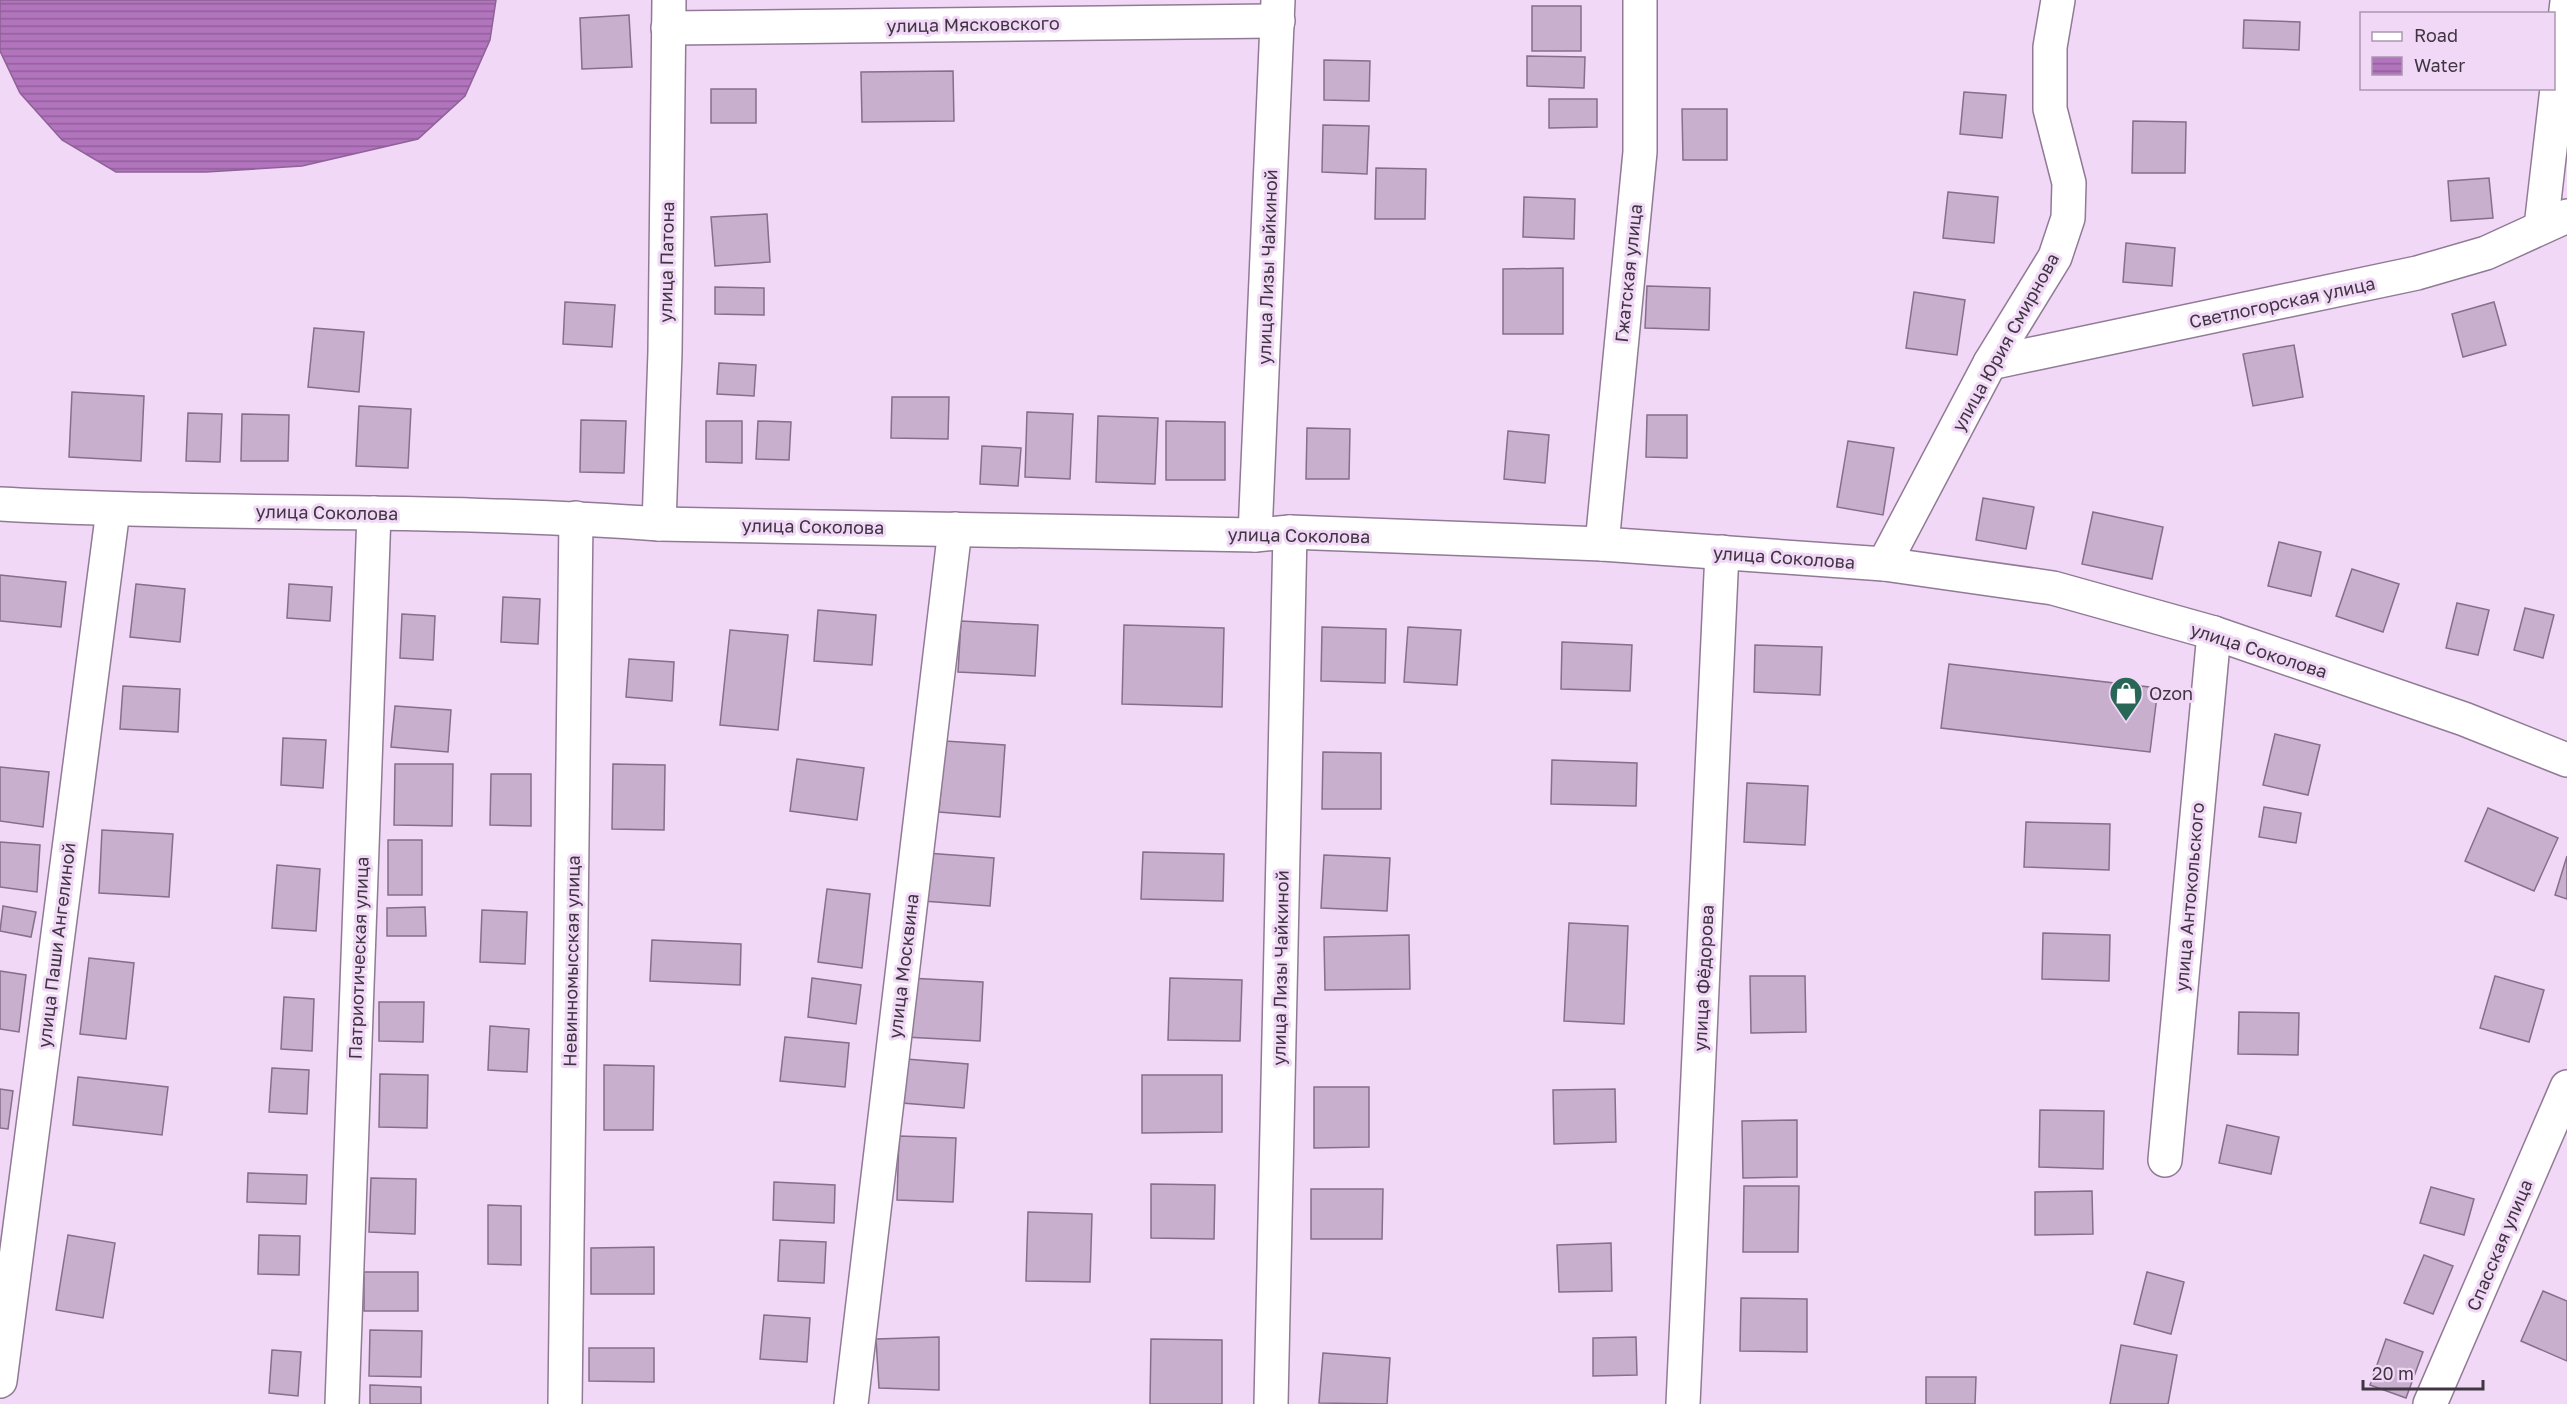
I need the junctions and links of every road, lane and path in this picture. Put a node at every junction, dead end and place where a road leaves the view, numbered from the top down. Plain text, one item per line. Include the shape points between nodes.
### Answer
1 (1640, 0) edge
2 (2058, 0) edge
3 (2567, 2) edge
4 (1278, 10) edge
5 (669, 14) edge
6 (2554, 222) edge
7 (1990, 363) junction
8 (0, 504) edge
9 (113, 510) junction
10 (374, 513) junction
11 (576, 518) junction
12 (659, 524) junction
13 (955, 529) junction
14 (1290, 532) junction
15 (1256, 534) junction
16 (1602, 544) junction
17 (1722, 552) junction
18 (1884, 564) junction
19 (2214, 633) junction
20 (2567, 760) edge
21 (2567, 1086) edge
22 (2164, 1160) dead end
23 (0, 1381) edge
24 (342, 1404) edge
25 (565, 1404) edge
26 (851, 1404) edge
27 (1271, 1404) edge
28 (1683, 1404) edge
29 (2430, 1404) edge

1 - 16 street, Гжатская улица via 1640,152
2 - 7 street, улица Юрия Смирнова via 2050,47 2050,109 2069,183 2068,218 2055,257
3 - 6 street
4 - 5 street, улица Мясковского
4 - 15 street, улица Лизы Чайкиной
5 - 12 street, улица Патона
6 - 7 street, Светлогорская улица via 2486,253 2417,273
7 - 18 street, улица Юрия Смирнова
8 - 9 street, улица Соколова
9 - 10 street, улица Соколова
9 - 23 street, улица Паши Ангелиной
10 - 11 street, улица Соколова
10 - 24 street, Патриотическая улица
11 - 12 street, улица Соколова
11 - 25 street, Невинномысская улица
12 - 13 street, улица Соколова
13 - 15 street, улица Соколова
13 - 26 street, улица Москвина
14 - 15 street, улица Соколова
14 - 16 street, улица Соколова
14 - 27 street, улица Лизы Чайкиной
16 - 17 street, улица Соколова
17 - 18 street, улица Соколова
17 - 28 street, улица Фёдорова
18 - 19 street, улица Соколова via 2053,588
19 - 20 street, улица Соколова via 2463,719
19 - 22 street, улица Антокольского
21 - 29 street, Спасская улица

